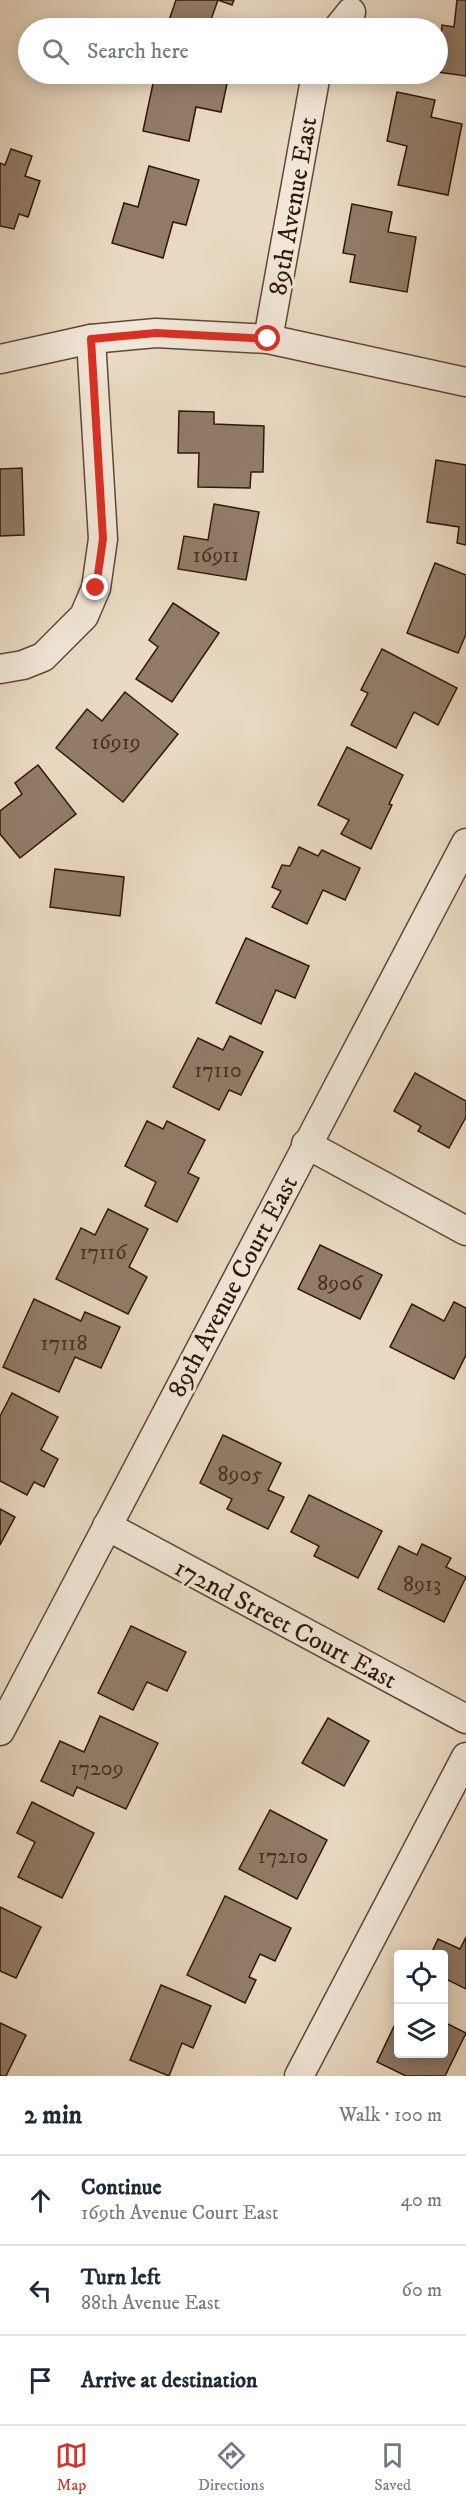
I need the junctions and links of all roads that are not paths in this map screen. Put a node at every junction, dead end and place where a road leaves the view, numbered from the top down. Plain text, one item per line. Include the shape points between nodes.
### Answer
1 (314, 84) edge
2 (91, 339) junction
3 (268, 339) junction
4 (0, 359) edge
5 (466, 382) edge
6 (0, 669) edge
7 (466, 843) edge
8 (306, 1144) junction
9 (466, 1231) edge
10 (107, 1526) junction
11 (466, 1719) edge
12 (0, 1731) edge
13 (466, 1757) edge
14 (300, 2076) edge

1 - 3 street, 89th Avenue East
2 - 3 street via 156,333
2 - 4 street
2 - 6 street via 103,539 96,588 84,616 44,657
3 - 5 street
7 - 8 street, 89th Avenue Court East
8 - 9 street
8 - 10 street, 89th Avenue Court East
10 - 11 street, 172nd Street Court East
10 - 12 street, 89th Avenue Court East
13 - 14 street

